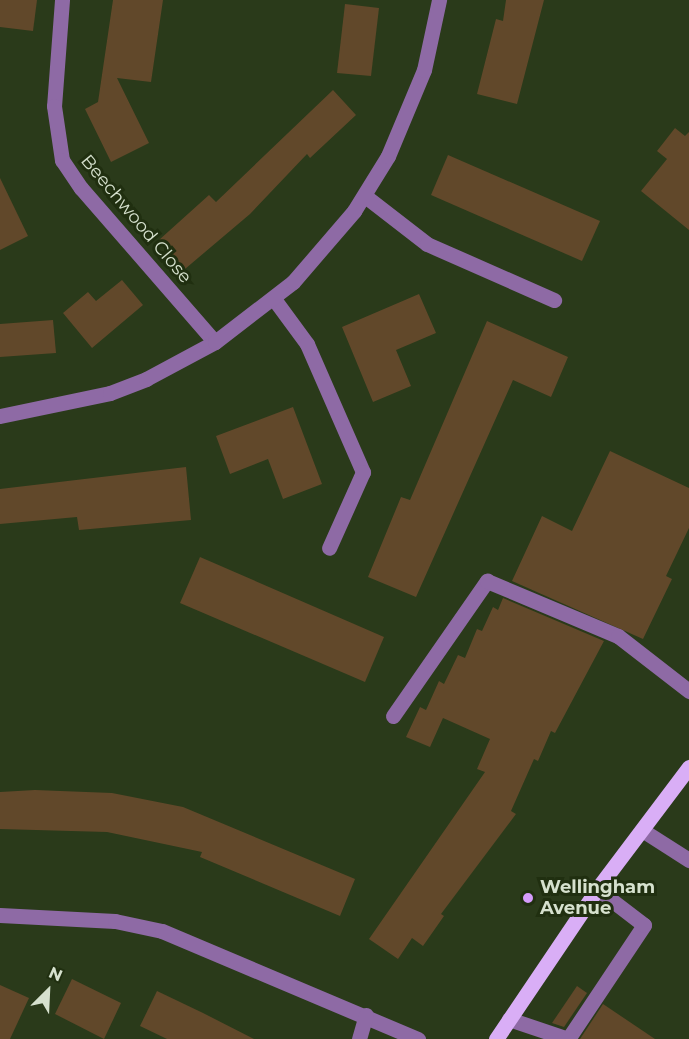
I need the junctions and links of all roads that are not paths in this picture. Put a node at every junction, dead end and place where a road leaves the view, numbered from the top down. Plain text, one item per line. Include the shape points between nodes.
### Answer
1 (62, 0) edge
2 (439, 0) edge
3 (364, 196) junction
4 (274, 299) junction
5 (554, 300) dead end
6 (215, 342) junction
7 (0, 416) edge
8 (328, 548) dead end
9 (689, 691) edge
10 (393, 716) dead end
11 (689, 767) edge
12 (642, 830) junction
13 (689, 860) edge
14 (597, 889) junction
15 (0, 915) edge
16 (366, 1015) junction
17 (509, 1019) junction
18 (359, 1039) edge
19 (418, 1039) edge
20 (496, 1039) edge

1 - 6 street, Beechwood Close via 54,106 62,160 81,188
2 - 3 street via 424,70 408,114
3 - 4 street via 334,238
3 - 5 street via 427,244
4 - 6 street
4 - 8 street via 307,344 363,472
6 - 7 street via 110,393
9 - 10 street via 618,636 487,581
11 - 12 main road
12 - 13 street
12 - 14 main road
14 - 17 main road
14 - 17 street via 644,925 581,1020 568,1039
15 - 16 street via 115,921 162,931
16 - 18 street
16 - 19 street
17 - 20 main road

